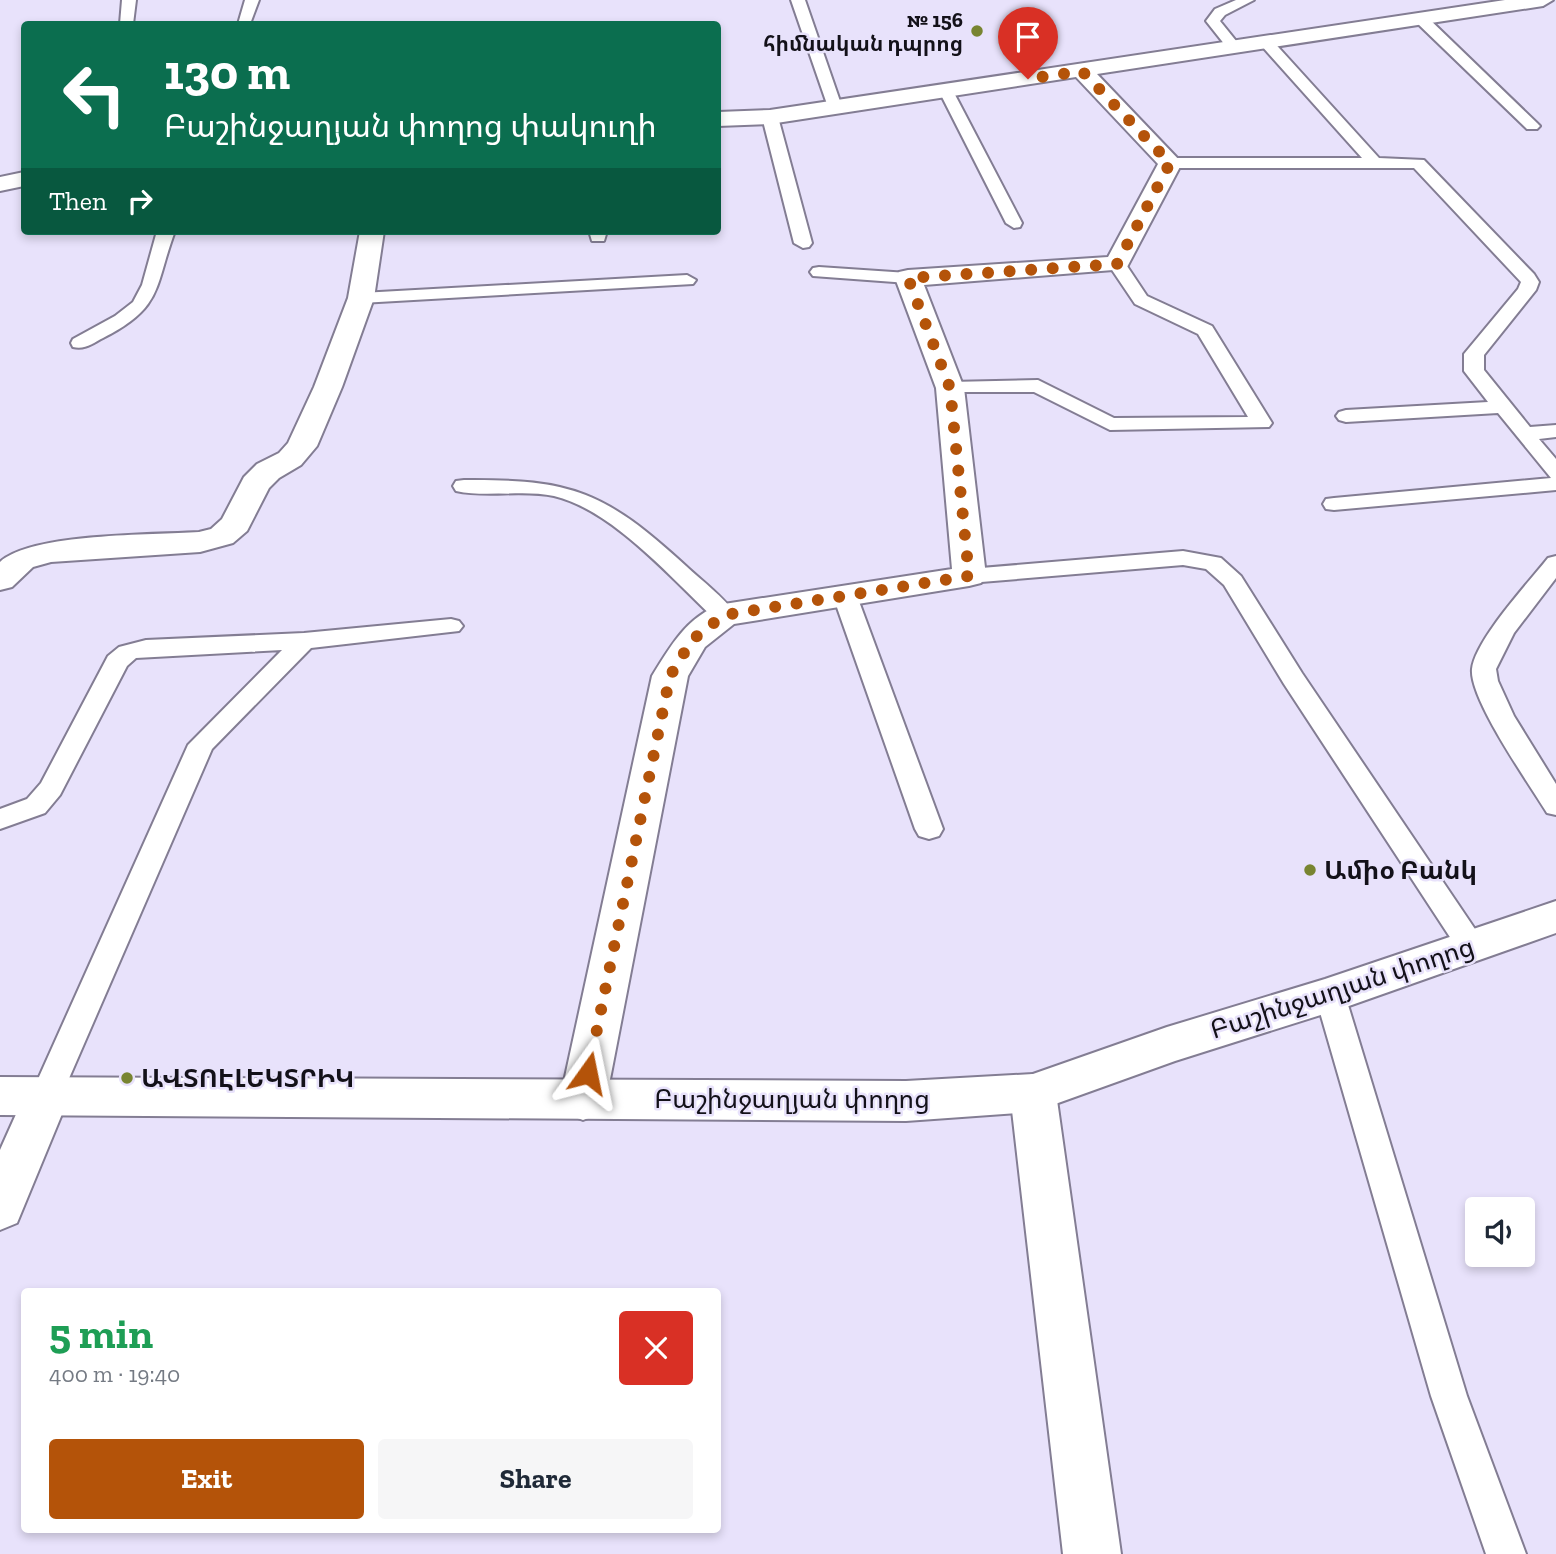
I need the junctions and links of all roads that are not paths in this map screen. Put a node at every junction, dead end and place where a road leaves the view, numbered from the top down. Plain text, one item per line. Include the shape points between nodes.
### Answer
1 (129, 0) edge
2 (252, 0) edge
3 (798, 0) edge
4 (1247, 0) edge
5 (1543, 0) edge
6 (1421, 19) junction
7 (127, 21) edge
8 (245, 21) edge
9 (1265, 41) junction
10 (1234, 47) junction
11 (1082, 71) junction
12 (946, 91) junction
13 (835, 107) junction
14 (770, 117) junction
15 (721, 119) edge
16 (1532, 126) dead end
17 (1170, 163) junction
18 (1375, 163) junction
19 (21, 180) edge
20 (0, 184) edge
21 (1014, 223) dead end
22 (165, 235) edge
23 (371, 235) edge
24 (803, 243) dead end
25 (1117, 264) junction
26 (819, 272) dead end
27 (908, 278) junction
28 (687, 280) dead end
29 (360, 300) junction
30 (80, 343) dead end
31 (950, 388) junction
32 (1503, 407) junction
33 (1346, 416) dead end
34 (1556, 431) edge
35 (1525, 433) junction
36 (1556, 473) edge
37 (1556, 484) edge
38 (464, 486) dead end
39 (1334, 504) dead end
40 (1556, 563) edge
41 (969, 576) junction
42 (0, 580) edge
43 (845, 596) junction
44 (724, 615) junction
45 (451, 626) dead end
46 (304, 641) junction
47 (1556, 806) edge
48 (0, 819) edge
49 (929, 829) dead end
50 (1556, 917) edge
51 (1471, 946) junction
52 (1331, 995) junction
53 (1033, 1093) junction
54 (0, 1096) edge
55 (46, 1097) junction
56 (583, 1100) junction
57 (0, 1208) edge
58 (1092, 1554) edge
59 (1506, 1554) edge

1 - 7 lane
2 - 8 lane
3 - 13 lane
4 - 10 lane via 1220,12 1213,21
5 - 6 street
6 - 9 street
6 - 16 lane
9 - 10 street
9 - 18 lane
10 - 11 street
11 - 12 street
11 - 17 street
12 - 13 street
12 - 21 lane
13 - 14 street
14 - 15 street
14 - 24 lane
17 - 18 lane
17 - 25 street
18 - 32 lane via 1418,163 1530,282 1474,354 1474,371
19 - 20 street
22 - 30 lane via 142,302 132,314
23 - 29 street
25 - 27 street
25 - 31 lane via 1140,300 1205,330 1262,423 1110,425 1038,386
26 - 27 lane
27 - 31 street
28 - 29 lane
29 - 42 street via 302,446 255,484 236,524 222,536 200,542 48,552 21,560
31 - 41 street
32 - 33 lane
32 - 35 lane
34 - 35 lane
35 - 36 lane
37 - 39 lane
38 - 44 lane via 530,486 567,493 596,507 634,533
40 - 47 lane via 1490,650 1483,672 1493,701
41 - 43 street
41 - 51 lane via 1183,558 1213,563 1233,581
43 - 44 street
43 - 49 lane
44 - 56 street via 692,640 670,676
45 - 46 lane
46 - 48 lane via 128,652 117,662 51,788 36,806
46 - 55 lane via 201,745
50 - 51 street, Բաշինջաղյան փողոց
51 - 52 street, Բաշինջաղյան փողոց
52 - 53 street, Բաշինջաղյան փողոց via 1167,1045
52 - 59 lane via 1449,1396
53 - 56 street, Բաշինջաղյան փողոց via 906,1101
53 - 58 street
54 - 55 street, Բաշինջաղյան փողոց
55 - 56 street, Բաշինջաղյան փողոց
55 - 57 street

